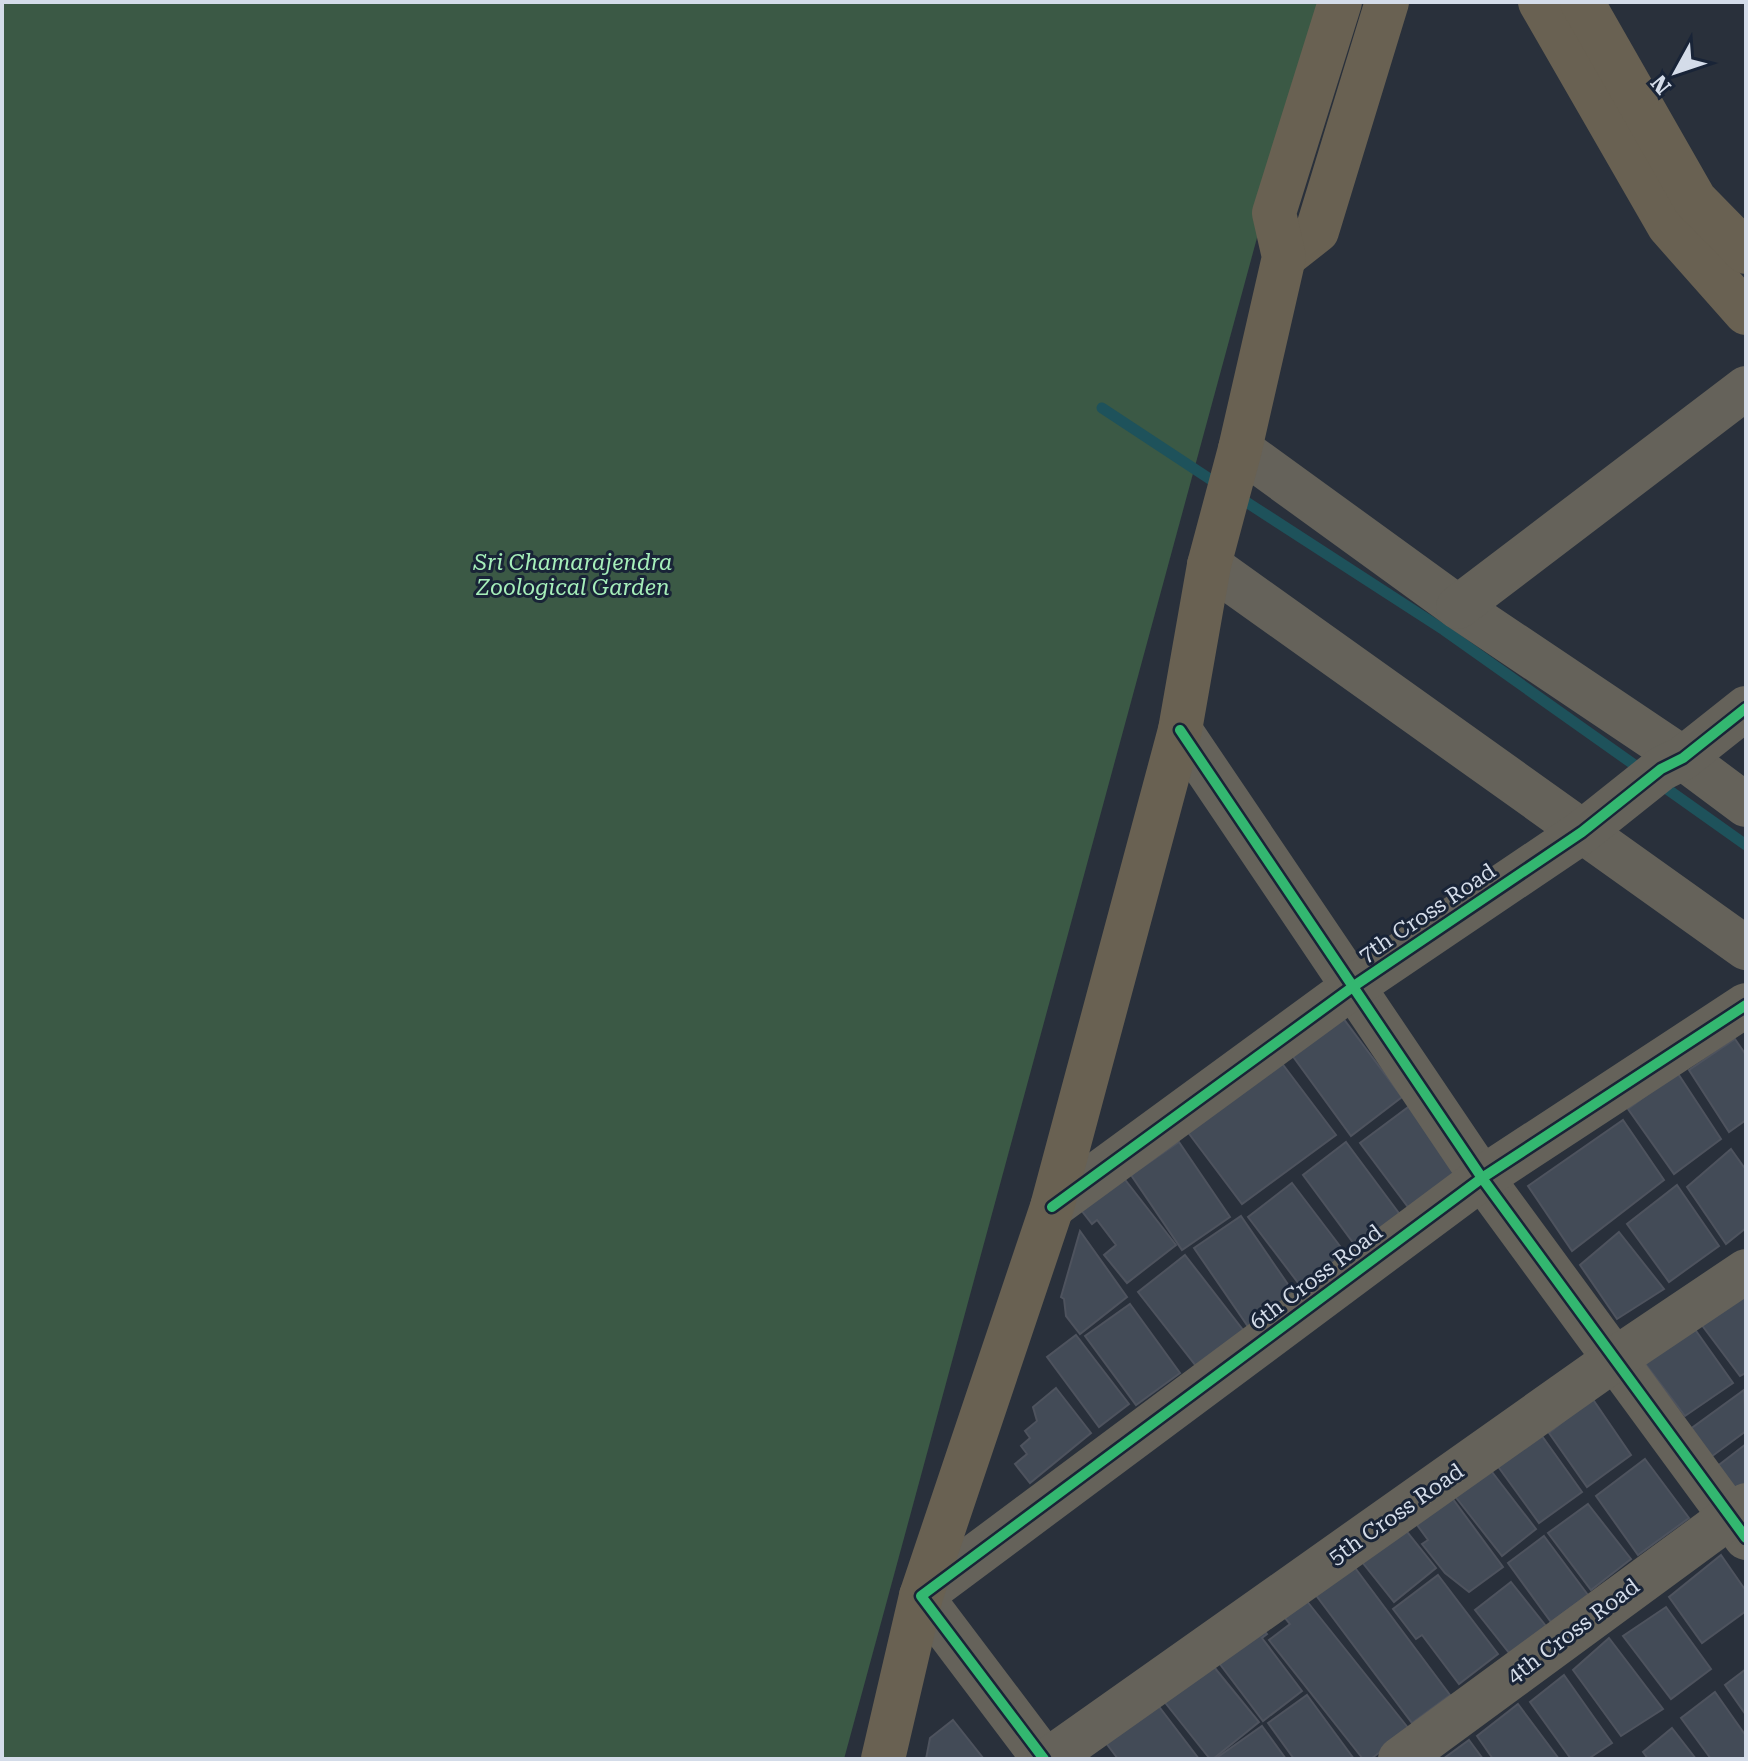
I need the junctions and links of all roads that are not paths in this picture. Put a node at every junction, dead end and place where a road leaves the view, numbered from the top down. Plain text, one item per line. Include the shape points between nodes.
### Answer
1 (1340, 2) edge
2 (1387, 2) edge
3 (1540, 2) edge
4 (1582, 2) edge
5 (1746, 252) edge
6 (1284, 257) junction
7 (1746, 313) edge
8 (1746, 388) edge
9 (1237, 458) junction
10 (1211, 557) junction
11 (1458, 607) junction
12 (1746, 708) edge
13 (1180, 730) junction
14 (1672, 763) junction
15 (1746, 805) edge
16 (1582, 832) junction
17 (1746, 948) edge
18 (1354, 986) junction
19 (1746, 1005) edge
20 (1482, 1178) junction
21 (1052, 1207) junction
22 (1746, 1271) edge
23 (1615, 1359) junction
24 (1740, 1520) edge
25 (921, 1596) junction
26 (883, 1759) edge
27 (1046, 1759) edge
28 (1400, 1759) edge

1 - 6 main road via 1274,213
2 - 6 main road via 1317,231
3 - 7 main road via 1669,226
4 - 5 main road via 1695,200
6 - 9 main road
8 - 11 street
9 - 10 main road
9 - 11 street
10 - 13 main road
10 - 16 street
11 - 14 street
12 - 14 street, 7th Cross Road
13 - 18 street
13 - 21 main road
14 - 15 street
14 - 16 street, 7th Cross Road
16 - 17 street
16 - 18 street, 7th Cross Road
18 - 20 street
18 - 21 street, 7th Cross Road
19 - 20 street, 6th Cross Road
20 - 23 street
20 - 25 street, 6th Cross Road
21 - 25 main road
22 - 23 street, 5th Cross Road
23 - 24 street
23 - 27 street, 5th Cross Road
24 - 28 street, 4th Cross Road
25 - 26 main road
25 - 27 street

